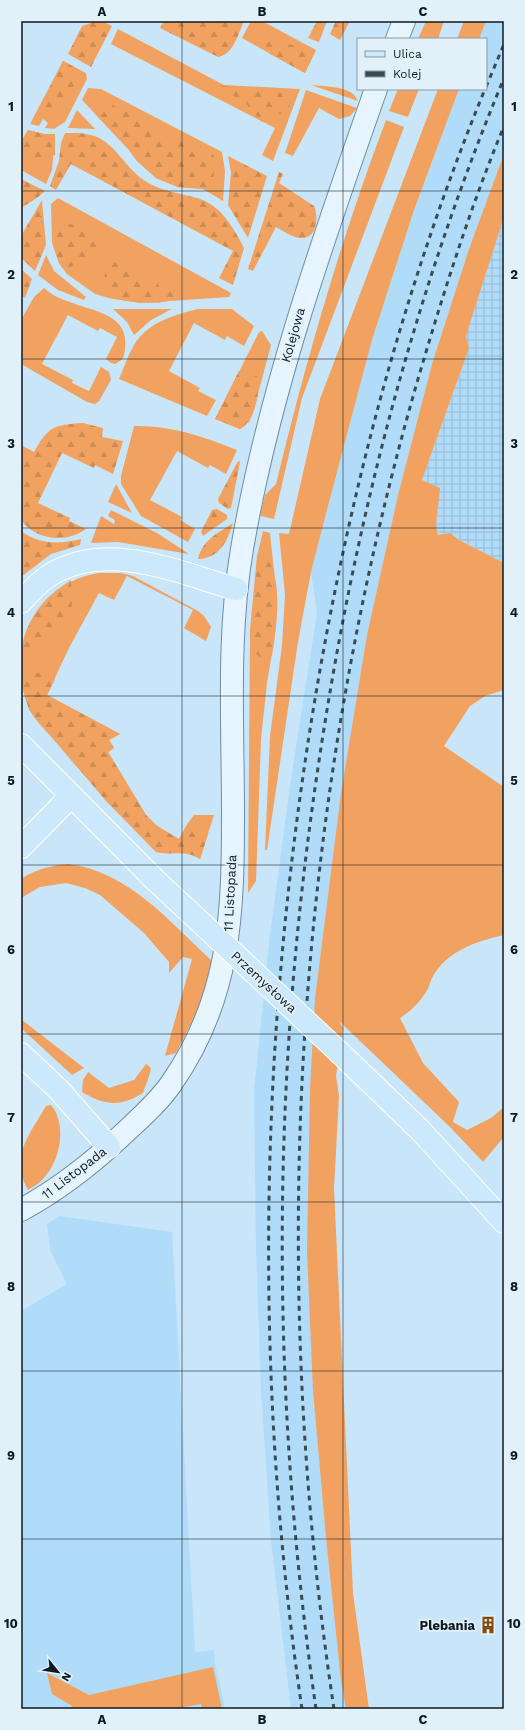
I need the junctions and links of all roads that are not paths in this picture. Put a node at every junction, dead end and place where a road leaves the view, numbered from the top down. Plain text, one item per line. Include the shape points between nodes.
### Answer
1 (404, 21) edge
2 (397, 38) edge
3 (376, 90) edge
4 (236, 589) junction
5 (21, 602) edge
6 (21, 745) edge
7 (70, 796) junction
8 (21, 847) edge
9 (21, 1054) edge
10 (109, 1147) junction
11 (21, 1210) edge
12 (504, 1222) edge

1 - 2 street
3 - 4 street, Kolejowa via 299,314 263,451
4 - 5 main road via 133,560 106,559 64,568 49,576
4 - 10 street, 11 Listopada via 233,648 233,881 224,961 208,1014 179,1072 152,1107
6 - 7 main road, Przemysłowa
7 - 8 main road
7 - 12 main road, Przemysłowa, bridge via 155,880 420,1130
9 - 10 main road via 60,1091
10 - 11 street, 11 Listopada via 62,1184

